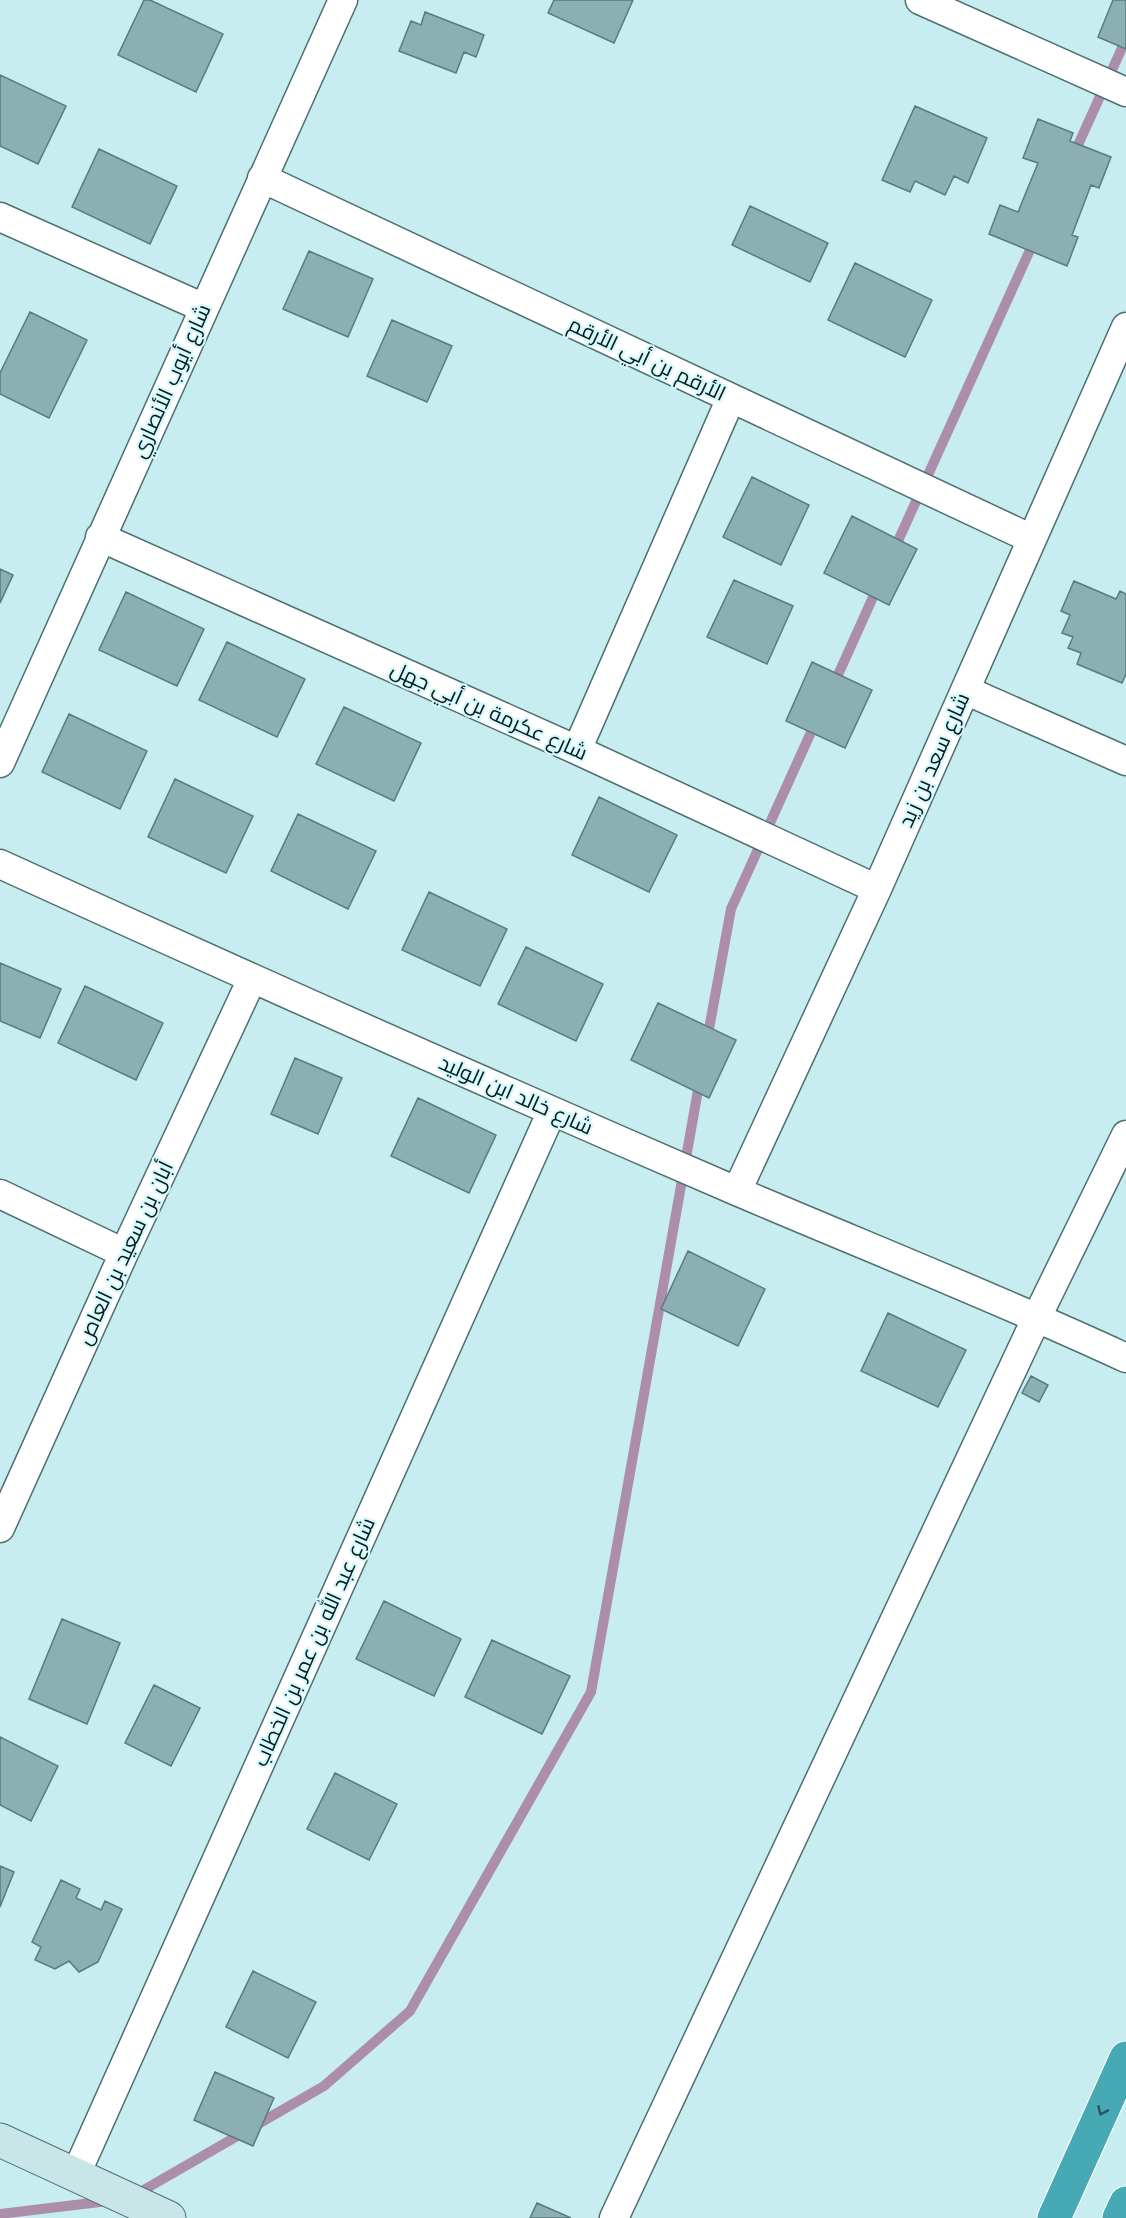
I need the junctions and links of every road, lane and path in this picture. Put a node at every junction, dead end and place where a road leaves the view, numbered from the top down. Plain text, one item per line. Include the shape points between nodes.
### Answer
1 (343, 0) edge
2 (920, 0) edge
3 (1126, 93) edge
4 (262, 178) junction
5 (0, 217) edge
6 (204, 309) junction
7 (1126, 327) edge
8 (731, 398) junction
9 (100, 537) junction
10 (1032, 539) junction
11 (965, 690) junction
12 (577, 750) junction
13 (1126, 761) edge
14 (0, 763) edge
15 (0, 864) edge
16 (877, 889) junction
17 (252, 980) junction
18 (552, 1111) junction
19 (1126, 1135) edge
20 (737, 1191) junction
21 (0, 1194) edge
22 (124, 1253) junction
23 (1037, 1317) junction
24 (1126, 1358) edge
25 (0, 1528) edge
26 (1126, 2058) edge
27 (0, 2140) edge
28 (76, 2174) junction
29 (1126, 2202) edge
30 (169, 2218) edge
31 (614, 2218) edge
32 (1054, 2218) edge
33 (1119, 2218) edge

1 - 4 street, شارع أيوب الأنصاري
2 - 3 street
4 - 6 street, شارع أيوب الأنصاري
4 - 8 street, الأرقم بن أبي الأرقم
5 - 6 street
6 - 9 street, شارع أيوب الأنصاري
7 - 10 street, شارع سعد بن زيد
8 - 10 street, الأرقم بن أبي الأرقم
8 - 12 street
9 - 12 street, شارع عكرمة بن أبي جهل
9 - 14 street, شارع أيوب الأنصاري
10 - 11 street, شارع سعد بن زيد
11 - 13 street
11 - 16 street, شارع سعد بن زيد
12 - 16 street, شارع عكرمة بن أبي جهل
15 - 17 street, شارع خالد ابن الوليد
16 - 20 street, شارع سعد بن زيد
17 - 18 street, شارع خالد ابن الوليد
17 - 22 street, أبان بن سعيد بن العاص
18 - 20 street, شارع خالد ابن الوليد
18 - 28 street, شارع عبد الله بن عمر بن الخطاب
19 - 23 street
20 - 23 street, شارع خالد ابن الوليد
21 - 22 street
22 - 25 street, أبان بن سعيد بن العاص
23 - 24 street, شارع خالد ابن الوليد
23 - 31 street
26 -> 32 highway
27 - 28 street
28 - 30 street
29 - 33 highway

